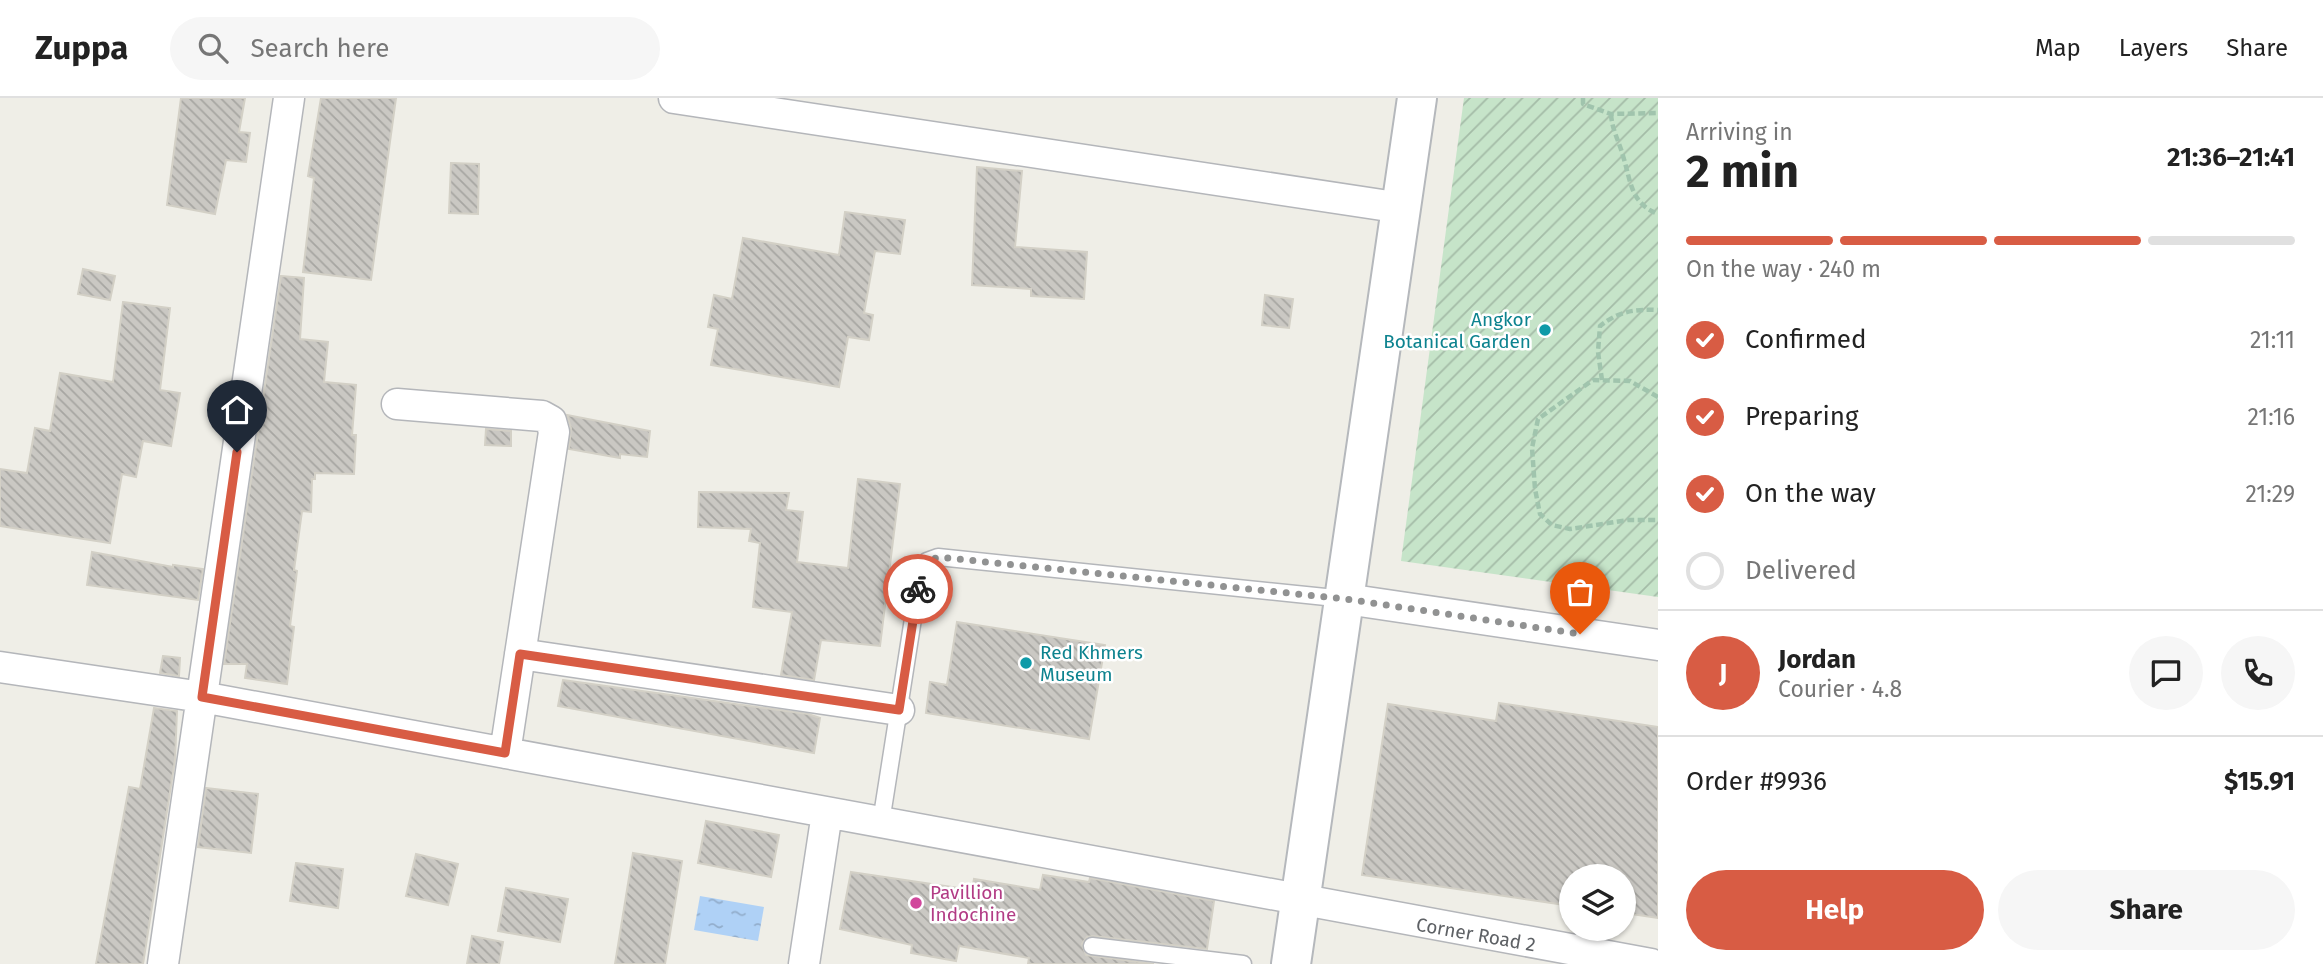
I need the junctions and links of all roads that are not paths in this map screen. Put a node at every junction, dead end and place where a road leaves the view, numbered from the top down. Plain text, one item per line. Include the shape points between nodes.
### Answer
1 (289, 98) edge
2 (674, 98) edge
3 (1418, 98) edge
4 (1402, 208) junction
5 (397, 404) dead end
6 (1346, 599) junction
7 (1658, 645) edge
8 (520, 654) junction
9 (0, 667) edge
10 (202, 697) junction
11 (899, 710) junction
12 (505, 753) junction
13 (827, 813) junction
14 (881, 822) junction
15 (1301, 902) junction
16 (1093, 946) dead end
17 (1602, 960) edge
18 (163, 964) edge
19 (804, 964) edge
20 (1243, 964) edge
21 (1291, 964) edge
22 (1651, 964) edge

1 - 10 street
2 - 4 street
3 - 4 main road
4 - 6 main road
5 - 8 street via 542,416 551,421 554,432
6 - 7 street
6 - 11 lane via 938,557 921,568
6 - 15 main road
8 - 11 street
8 - 12 street
9 - 10 street, Corner Road 2
10 - 12 street, Corner Road 2
10 - 18 street
11 - 14 lane
12 - 13 street, Corner Road 2
13 - 14 street, Corner Road 2
13 - 19 street
14 - 15 street, Corner Road 2
15 - 17 street, Corner Road 2
15 - 21 main road
16 - 20 lane
17 - 22 street, Corner Road 2

